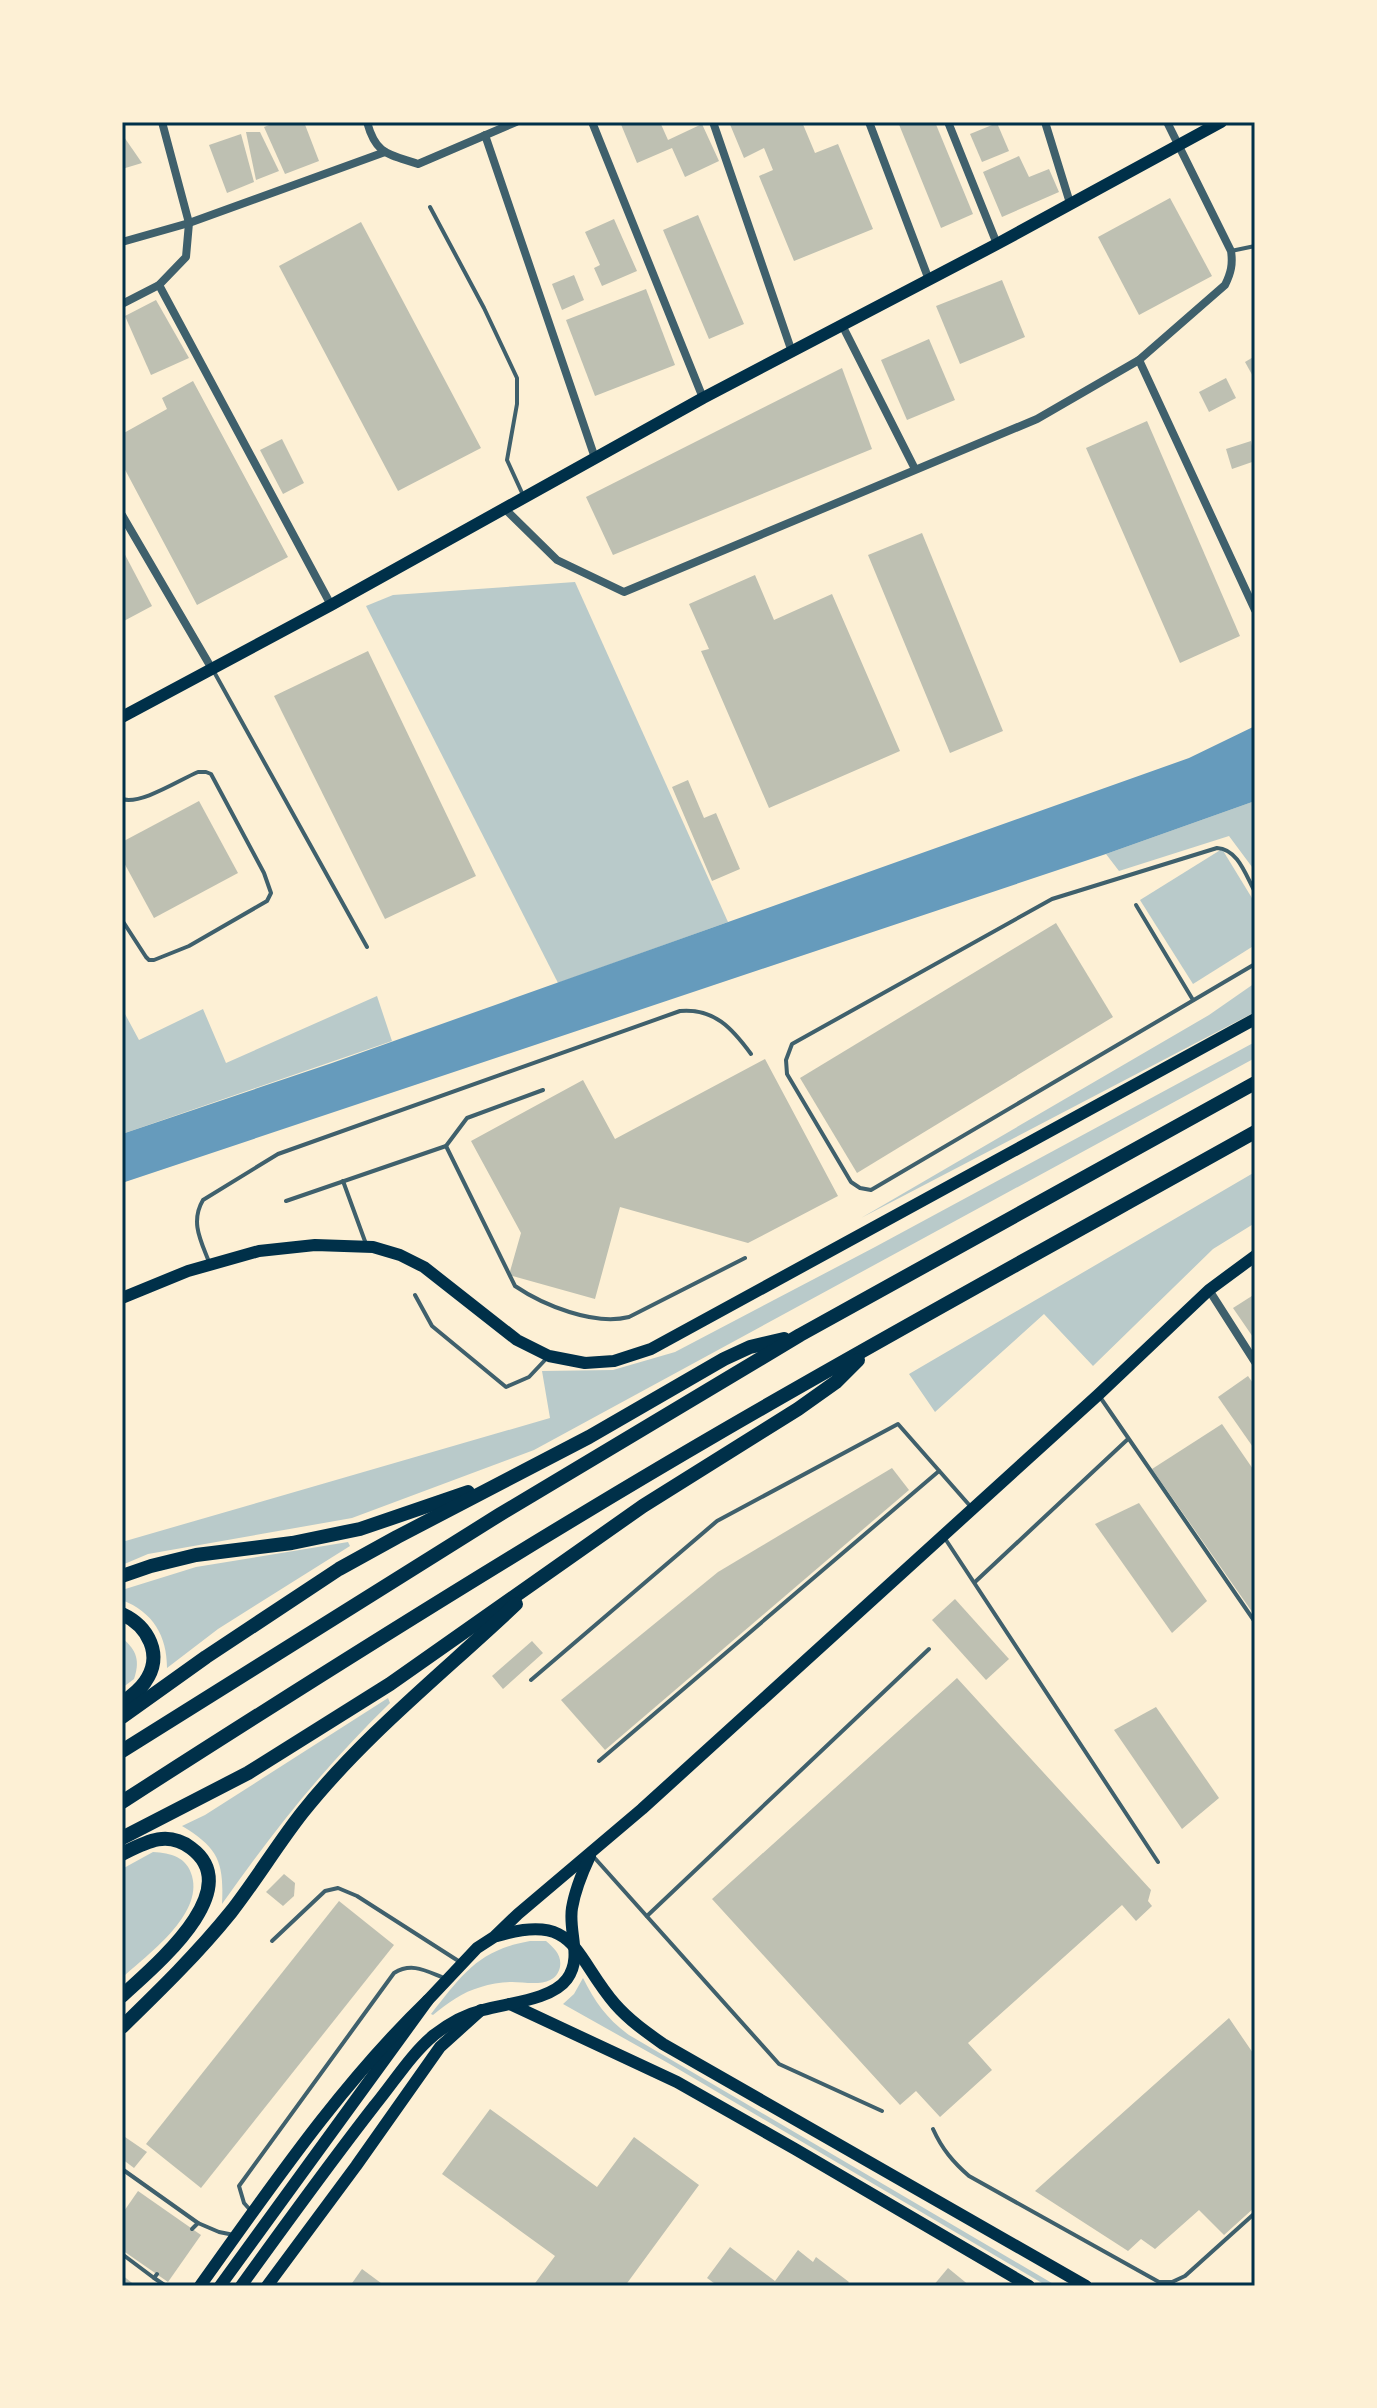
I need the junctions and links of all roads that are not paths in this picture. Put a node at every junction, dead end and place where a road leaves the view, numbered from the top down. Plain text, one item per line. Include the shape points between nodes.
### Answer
1 (162, 122) edge
2 (367, 122) edge
3 (516, 122) edge
4 (592, 122) edge
5 (713, 122) edge
6 (869, 122) edge
7 (948, 122) edge
8 (1045, 122) edge
9 (1167, 122) edge
10 (1221, 122) edge
11 (485, 135) junction
12 (1178, 144) junction
13 (385, 152) junction
14 (1070, 203) junction
15 (430, 207) dead end
16 (189, 223) junction
17 (122, 242) edge
18 (997, 244) junction
19 (1255, 246) edge
20 (1231, 251) junction
21 (929, 280) junction
22 (159, 285) junction
23 (122, 304) edge
24 (842, 325) junction
25 (792, 352) junction
26 (1139, 360) junction
27 (703, 398) junction
28 (595, 458) junction
29 (915, 469) junction
30 (525, 498) junction
31 (505, 509) junction
32 (122, 515) edge
33 (331, 605) junction
34 (1255, 610) edge
35 (212, 669) junction
36 (122, 717) edge
37 (122, 788) edge
38 (122, 799) edge
39 (1255, 891) edge
40 (1136, 905) dead end
41 (122, 920) edge
42 (367, 947) dead end
43 (1255, 964) edge
44 (1193, 1000) junction
45 (1255, 1019) edge
46 (751, 1054) dead end
47 (1255, 1083) edge
48 (543, 1090) dead end
49 (1255, 1132) edge
50 (446, 1146) junction
51 (343, 1181) junction
52 (286, 1201) dead end
53 (367, 1247) junction
54 (1255, 1256) edge
55 (745, 1258) dead end
56 (210, 1265) junction
57 (1209, 1290) junction
58 (415, 1295) dead end
59 (122, 1298) edge
60 (800, 1335) junction
61 (876, 1343) junction
62 (549, 1356) junction
63 (1255, 1362) edge
64 (1098, 1395) junction
65 (1128, 1439) junction
66 (939, 1471) junction
67 (517, 1475) junction
68 (972, 1509) junction
69 (943, 1535) junction
70 (122, 1576) edge
71 (543, 1578) junction
72 (975, 1583) junction
73 (122, 1614) edge
74 (1255, 1622) edge
75 (929, 1649) dead end
76 (531, 1680) dead end
77 (122, 1703) edge
78 (122, 1717) edge
79 (122, 1751) edge
80 (599, 1761) dead end
81 (122, 1802) edge
82 (122, 1838) edge
83 (591, 1853) junction
84 (122, 1854) edge
85 (1158, 1862) dead end
86 (647, 1916) junction
87 (494, 1937) junction
88 (272, 1941) dead end
89 (574, 1947) junction
90 (461, 1963) junction
91 (446, 1979) junction
92 (122, 1996) edge
93 (428, 2000) junction
94 (510, 2004) junction
95 (481, 2010) junction
96 (122, 2027) edge
97 (882, 2111) dead end
98 (933, 2129) dead end
99 (122, 2169) edge
100 (253, 2213) junction
101 (1255, 2213) edge
102 (198, 2223) junction
103 (192, 2229) dead end
104 (236, 2235) junction
105 (122, 2254) edge
106 (166, 2286) edge
107 (200, 2286) edge
108 (220, 2286) edge
109 (241, 2286) edge
110 (267, 2286) edge
111 (1029, 2286) edge
112 (1086, 2286) edge

1 - 16 street
2 - 13 street via 372,141
3 - 11 street
4 - 27 street
5 - 25 street
6 - 21 street
7 - 18 street
8 - 14 street
9 - 12 street
10 - 12 main road
11 - 13 street via 418,164
11 - 28 street
12 - 14 main road
12 - 20 street
13 - 16 street
14 - 18 main road
15 - 30 lane via 517,378 507,460
16 - 17 street
16 - 22 street via 186,257
18 - 21 main road
19 - 20 lane
20 - 26 street via 1225,285
21 - 24 main road
22 - 23 street
22 - 33 street
24 - 25 main road
24 - 29 street
25 - 27 main road
26 - 29 street via 1037,419
26 - 34 street
27 - 28 main road
28 - 30 main road
29 - 31 street via 624,592 557,560
30 - 31 main road
31 - 33 main road
32 - 35 street
33 - 35 main road
35 - 36 main road
35 - 42 lane
37 - 38 lane
38 - 41 lane via 139,798 198,772 211,774 271,893 267,901 189,946 154,960 146,957
39 - 44 lane via 1231,852 1217,848 1052,899 792,1044 787,1074 851,1182 871,1190
40 - 44 lane
43 - 44 lane
45 - 62 main road via 651,1349 614,1361 585,1363
46 - 56 lane via 720,1019 680,1011 278,1154 200,1206 197,1230
47 - 60 highway
48 - 50 lane via 467,1118
49 - 61 highway
50 - 51 lane
50 - 55 lane via 515,1286 536,1300 600,1320 619,1320
51 - 52 lane
51 - 53 lane
53 - 56 main road via 259,1251
53 - 62 main road via 424,1267 517,1340
54 - 57 main road
56 - 59 main road
57 - 63 street
57 - 64 main road
58 - 62 lane via 432,1326 506,1387 529,1377
60 - 67 highway via 724,1359
60 - 79 highway
61 - 71 highway via 798,1409 643,1506
61 - 81 highway via 659,1468
64 - 65 lane
64 - 68 main road
65 - 72 lane
65 - 74 lane
66 - 68 lane
66 - 76 lane via 898,1424 717,1521
66 - 80 lane
67 - 70 highway via 360,1529 188,1557
67 - 78 highway via 339,1569
68 - 69 main road
69 - 72 lane
69 - 83 main road
71 - 82 highway via 260,1766
71 - 96 highway via 335,1776 208,1939
72 - 85 lane
73 - 77 highway via 147,1632 153,1661 150,1675
75 - 86 lane
83 - 86 lane
83 - 87 main road
83 - 89 main road via 572,1908
84 - 92 highway via 158,1838 172,1838 199,1854 210,1885 197,1917 182,1936
86 - 97 lane via 779,2064
87 - 89 main road via 543,1928
87 - 90 main road
88 - 90 lane via 325,1891 338,1888
89 - 94 main road via 576,1961 566,1982
89 - 112 main road via 615,2004 663,2044
90 - 91 main road
91 - 93 main road
91 - 100 lane via 416,1967 404,1966 394,1973 239,2186
93 - 100 main road via 341,2094
93 - 108 main road
94 - 95 main road
94 - 111 main road via 677,2082
95 - 109 main road via 434,2035 415,2054
95 - 110 main road via 440,2047
98 - 101 lane via 954,2163 969,2176 1159,2282 1185,2276
99 - 102 lane
100 - 104 main road
102 - 103 lane
102 - 104 lane
104 - 107 main road
105 - 106 lane

